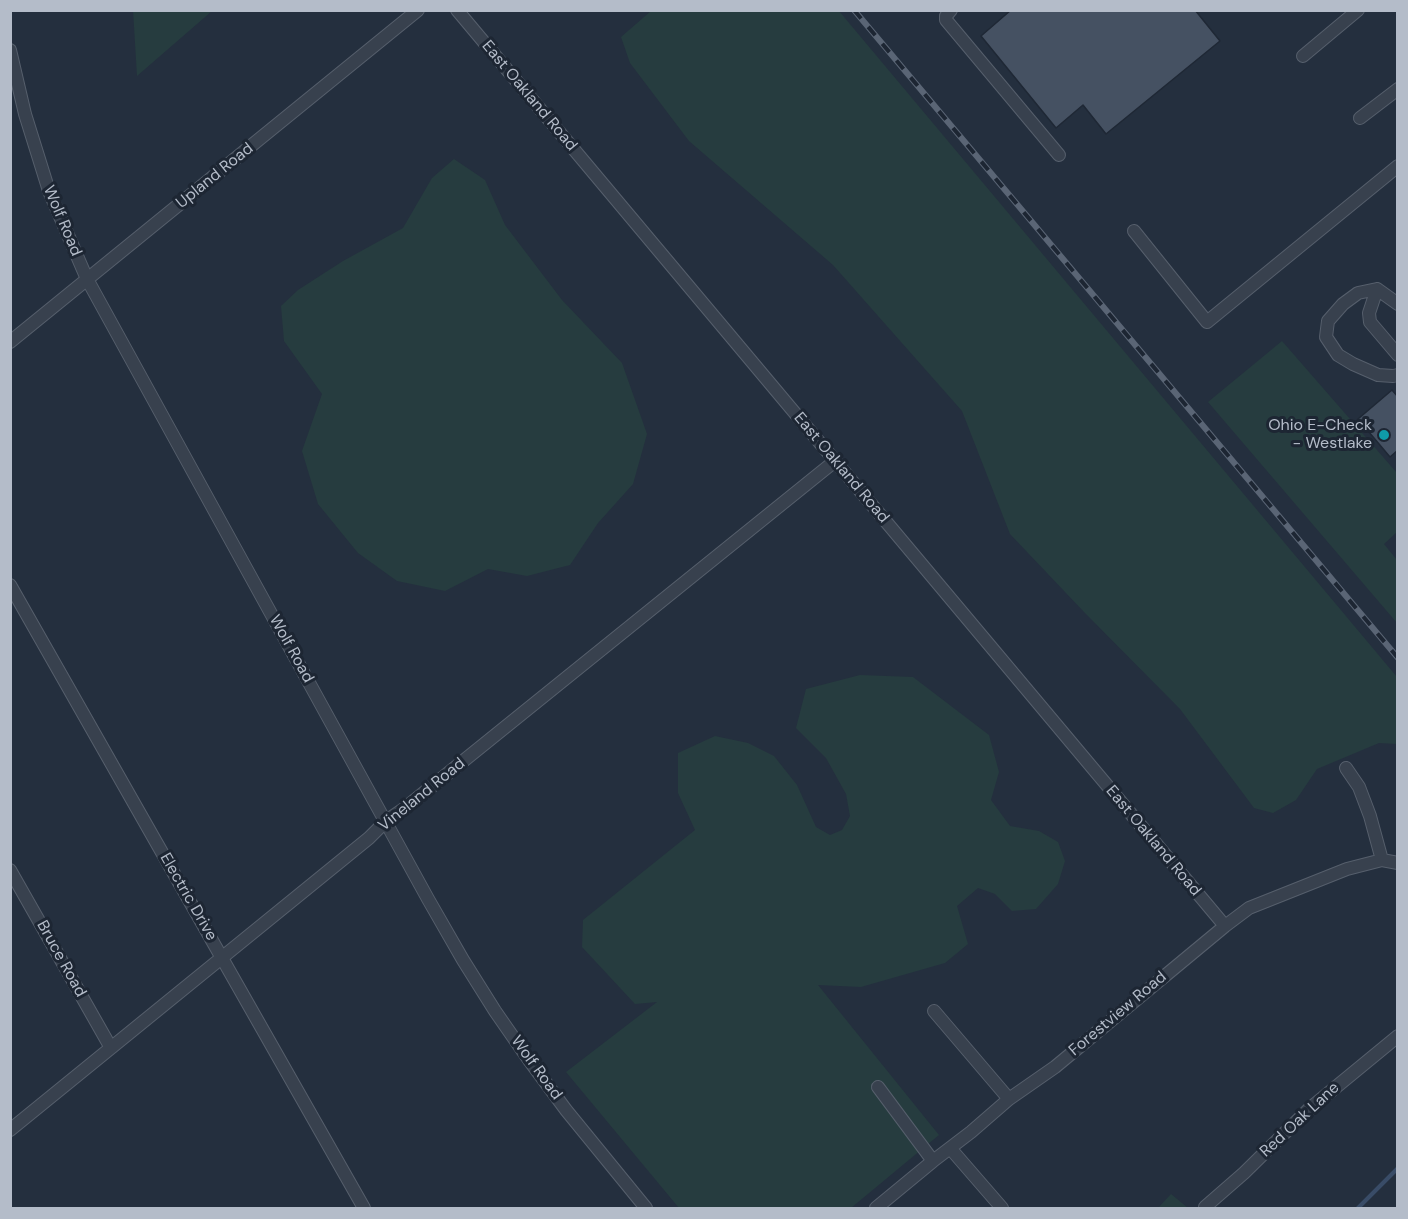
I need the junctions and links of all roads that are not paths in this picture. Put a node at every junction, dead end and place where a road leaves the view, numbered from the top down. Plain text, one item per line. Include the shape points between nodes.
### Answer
1 (418, 10) edge
2 (457, 10) edge
3 (951, 10) edge
4 (1358, 10) edge
5 (10, 50) edge
6 (1303, 56) dead end
7 (1398, 89) edge
8 (1360, 118) dead end
9 (1059, 155) dead end
10 (1398, 166) edge
11 (1134, 231) dead end
12 (87, 279) junction
13 (1377, 290) junction
14 (1398, 304) edge
15 (10, 342) edge
16 (1398, 355) edge
17 (1398, 375) edge
18 (835, 461) junction
19 (10, 585) edge
20 (1346, 768) dead end
21 (386, 821) junction
22 (1382, 860) junction
23 (1398, 863) edge
24 (10, 870) edge
25 (1225, 926) junction
26 (222, 958) junction
27 (934, 1011) dead end
28 (1398, 1036) edge
29 (111, 1048) junction
30 (878, 1087) dead end
31 (1009, 1099) junction
32 (10, 1130) edge
33 (950, 1148) junction
34 (933, 1161) junction
35 (1205, 1207) edge
36 (364, 1209) edge
37 (646, 1209) edge
38 (876, 1209) edge
39 (1002, 1209) edge

1 - 12 street, Upland Road
2 - 18 street, East Oakland Road
3 - 9 street via 946,20
4 - 6 street
5 - 12 street, Wolf Road via 49,191
7 - 8 street
10 - 11 street via 1207,322
12 - 15 street, Upland Road
12 - 21 street, Wolf Road
13 - 14 street
13 - 16 street via 1370,322
13 - 17 street via 1358,293 1342,304 1328,321 1326,337 1338,355 1353,364 1378,375
18 - 21 street, Vineland Road
18 - 25 street, East Oakland Road
19 - 26 street, Electric Drive
20 - 22 street via 1363,797
21 - 26 street, Vineland Road
21 - 37 street, Wolf Road via 495,1011 566,1110
22 - 23 street
22 - 25 street, Forestview Road via 1347,869 1249,908
24 - 29 street, Bruce Road
25 - 31 street, Forestview Road via 1055,1067
26 - 29 street, Vineland Road
26 - 36 street, Electric Drive
27 - 31 street
28 - 35 street, Red Oak Lane via 1308,1110
29 - 32 street, Vineland Road
30 - 34 street
31 - 33 street, Forestview Road
33 - 34 street, Forestview Road
33 - 39 street
34 - 38 street, Forestview Road

